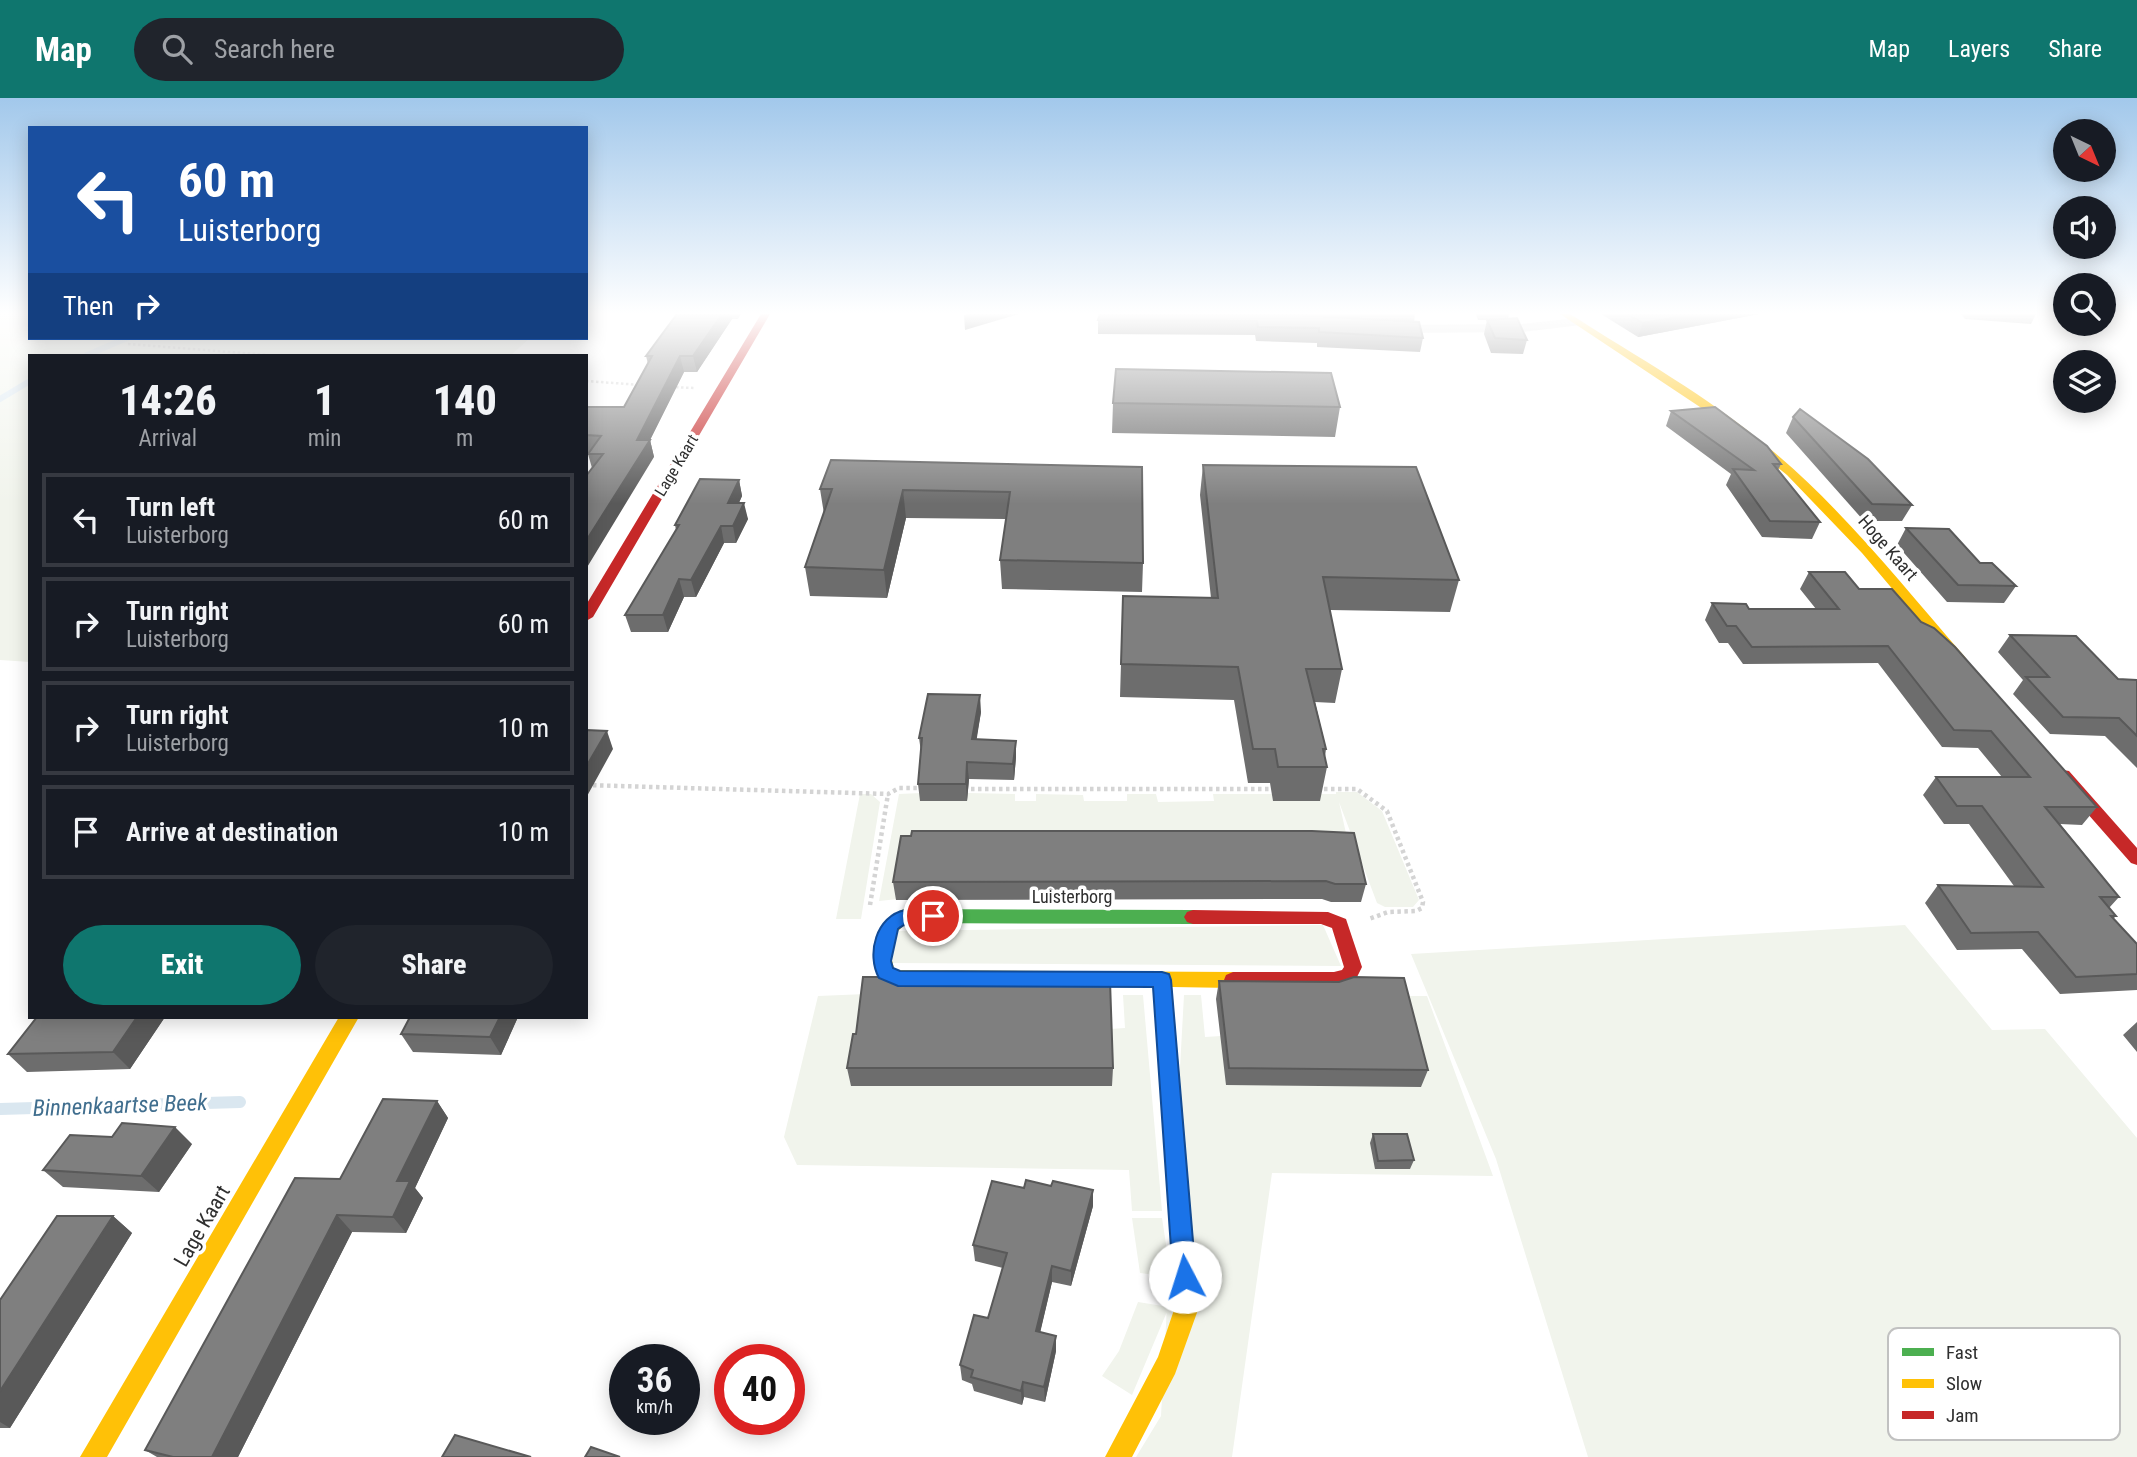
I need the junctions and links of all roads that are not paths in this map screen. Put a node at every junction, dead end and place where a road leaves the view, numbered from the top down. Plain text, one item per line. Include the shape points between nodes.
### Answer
1 (728, 377) edge
2 (1662, 377) edge
3 (588, 614) edge
4 (1974, 676) edge
5 (2055, 767) edge
6 (2137, 859) edge
7 (1162, 980) junction
8 (348, 1019) edge
9 (93, 1457) edge
10 (1118, 1457) edge

1 - 3 street, Lage Kaart
2 - 4 street, Hoge Kaart via 1763,448 1815,495
5 - 6 street
7 - 7 street, Luisterborg via 1342,979 1353,967 1343,929 1322,917 905,916 890,926 882,967 898,978
7 - 10 street via 1187,1307 1183,1336 1171,1363
8 - 9 street, Lage Kaart

